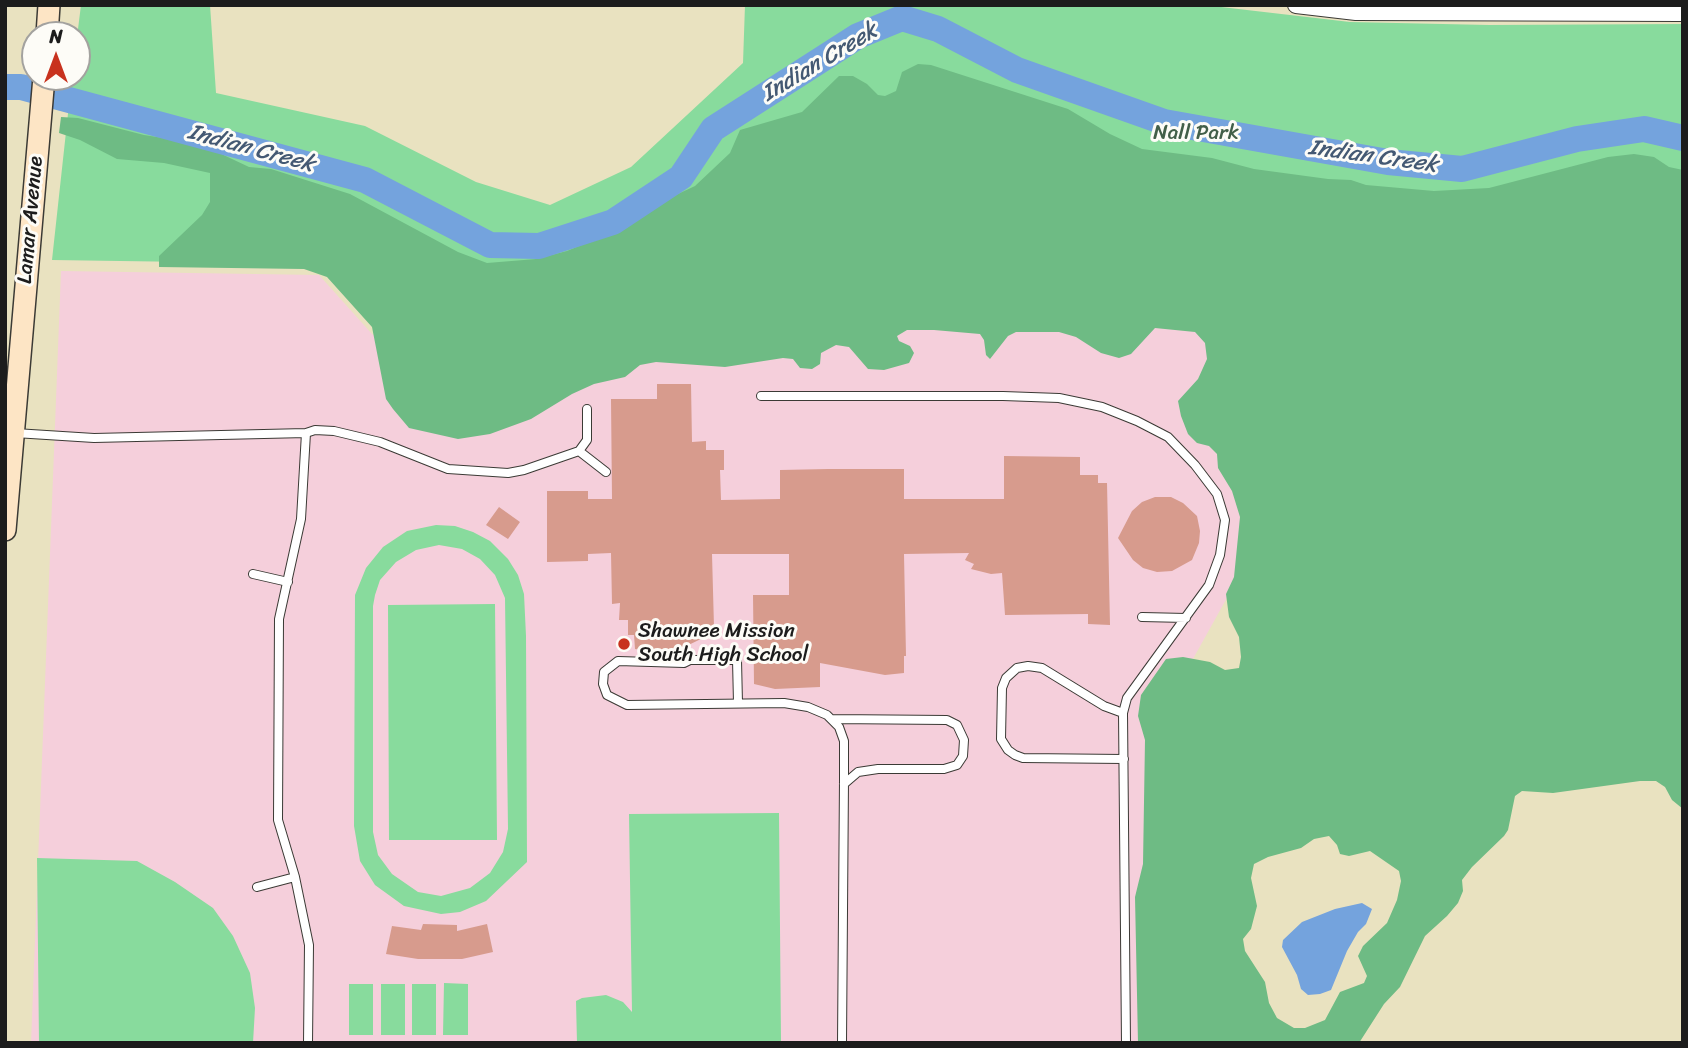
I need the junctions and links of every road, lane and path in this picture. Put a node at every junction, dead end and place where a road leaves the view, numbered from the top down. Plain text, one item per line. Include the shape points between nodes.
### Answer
1 (1296, 5) edge
2 (1356, 8) edge
3 (1544, 9) edge
4 (1683, 13) edge
5 (43, 91) edge
6 (761, 396) dead end
7 (587, 409) dead end
8 (12, 433) junction
9 (306, 433) junction
10 (579, 451) junction
11 (606, 472) dead end
12 (7, 494) edge
13 (5, 528) edge
14 (253, 574) dead end
15 (288, 582) junction
16 (1142, 617) dead end
17 (1186, 618) junction
18 (738, 704) junction
19 (1123, 713) junction
20 (832, 719) junction
21 (1124, 759) junction
22 (844, 784) junction
23 (295, 877) junction
24 (257, 887) dead end
25 (308, 1043) edge
26 (842, 1043) edge
27 (1126, 1043) edge

1 - 2 street
2 - 3 street
3 - 4 street
5 - 8 street, Lamar Avenue
6 - 17 lane via 1059,398 1102,407 1137,421 1168,438 1195,465 1217,494 1225,520 1209,586
7 - 10 lane via 587,440
8 - 9 lane via 94,438
8 - 12 street, Lamar Avenue
9 - 10 lane via 334,431 380,442 448,468 496,472 524,470
9 - 15 lane via 300,519
10 - 11 lane
12 - 13 street, Lamar Avenue
14 - 15 lane
15 - 23 lane via 279,619 278,820
16 - 17 lane
17 - 19 lane via 1128,698
18 - 18 lane via 737,660 618,662 604,672 607,695 627,705
18 - 20 lane via 784,703 808,707
19 - 21 lane
19 - 21 lane via 1042,668 1017,668 1002,688 1001,739 1015,755
20 - 22 lane via 844,741
20 - 22 lane via 947,720 957,725 964,740 957,765 858,772
21 - 27 lane
22 - 26 lane
23 - 24 lane
23 - 25 lane via 309,945

